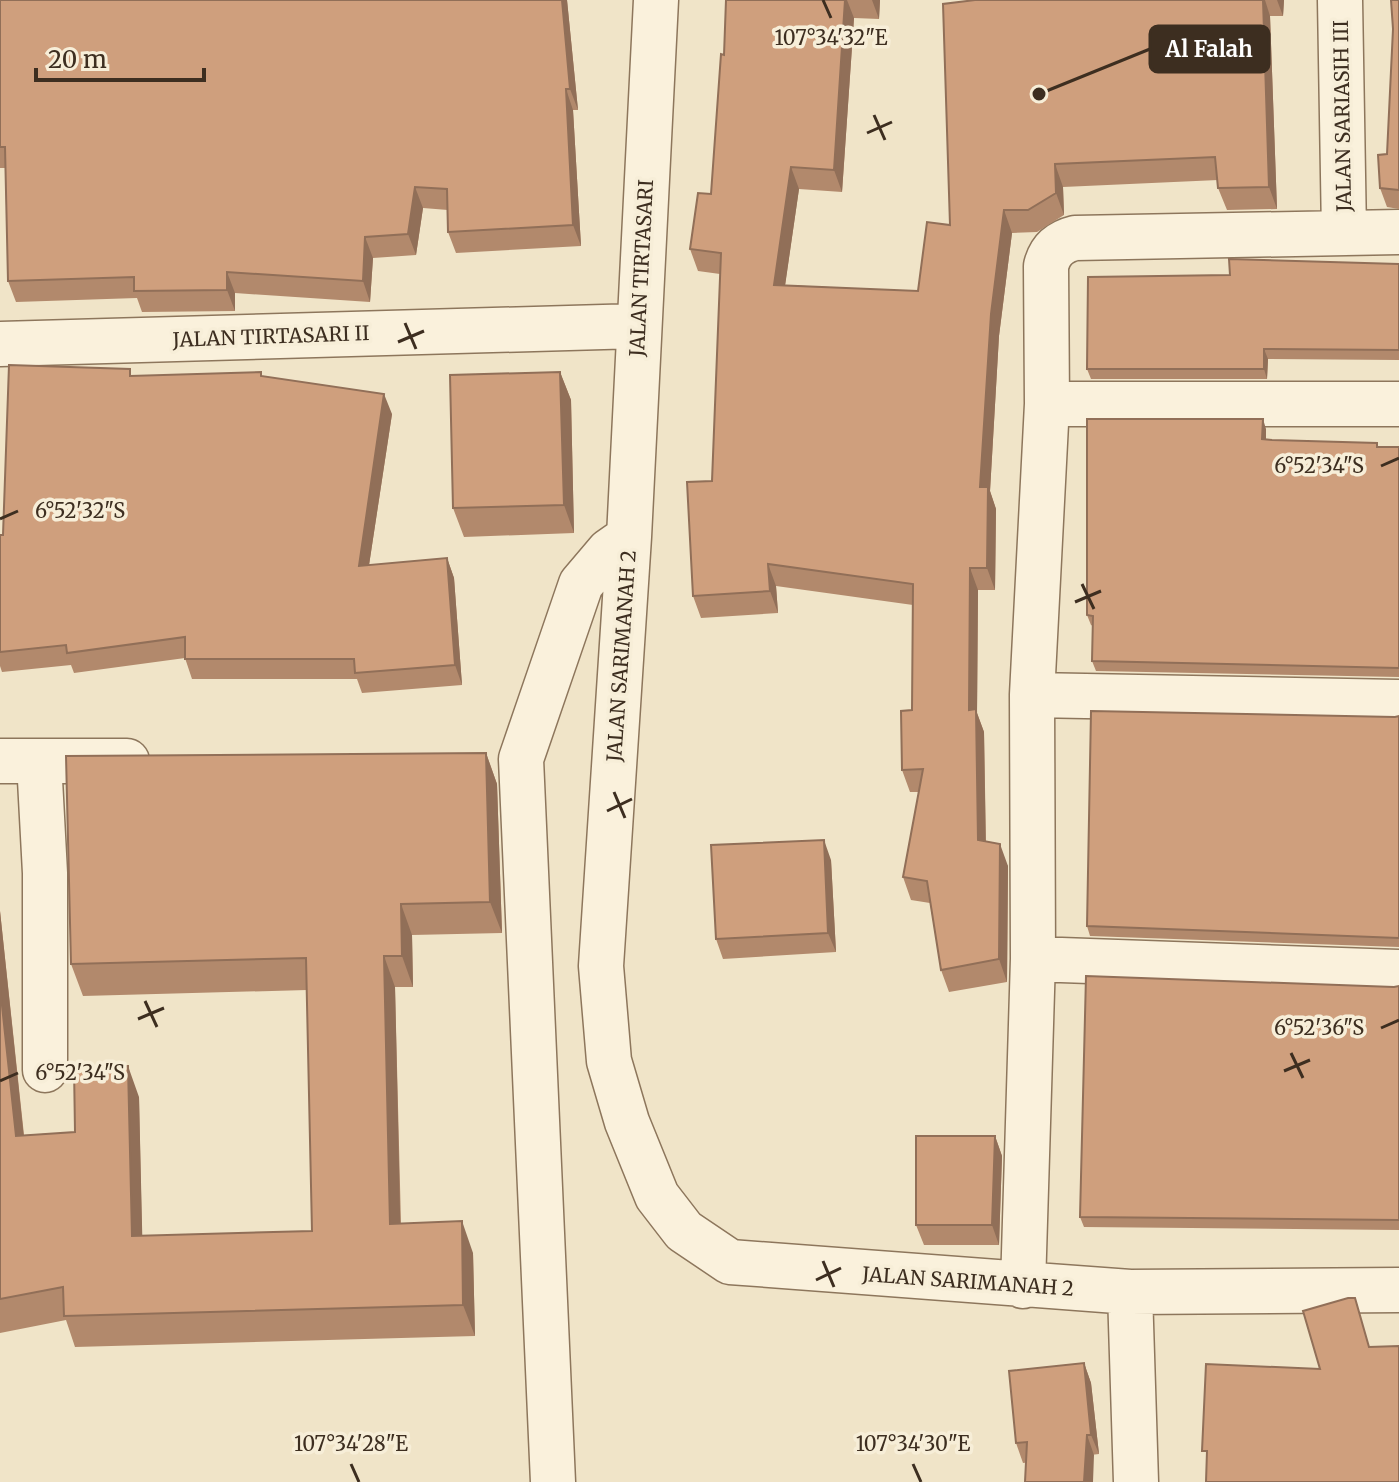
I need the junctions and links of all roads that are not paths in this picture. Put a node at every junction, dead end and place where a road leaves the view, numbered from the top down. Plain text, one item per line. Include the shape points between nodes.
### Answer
1 (656, 0) edge
2 (1340, 0) edge
3 (1399, 232) edge
4 (1344, 233) junction
5 (638, 326) junction
6 (0, 344) edge
7 (1047, 404) junction
8 (1399, 404) edge
9 (629, 537) junction
10 (1032, 695) junction
11 (1399, 702) edge
12 (474, 759) edge
13 (521, 759) junction
14 (20, 761) edge
15 (163, 761) edge
16 (1033, 959) junction
17 (1399, 972) edge
18 (45, 1070) dead end
19 (1023, 1286) junction
20 (1399, 1290) edge
21 (1130, 1292) junction
22 (553, 1482) edge
23 (1136, 1482) edge

1 - 5 street, JALAN TIRTASARI
2 - 4 street, JALAN SARIASIH III
3 - 4 street
4 - 7 street via 1064,241 1046,266
5 - 6 street, JALAN TIRTASARI II
5 - 9 street, JALAN TIRTASARI
7 - 8 street
7 - 10 street
9 - 13 street via 581,584
9 - 19 street, JALAN SARIMANAH 2 via 601,966 609,1061 657,1196 684,1231 730,1262
10 - 11 street
10 - 16 street
12 - 13 street
13 - 22 street
14 - 15 street
14 - 18 street via 45,873
16 - 17 street
16 - 19 street
19 - 21 street, JALAN SARIMANAH 2
20 - 21 street, JALAN SARIMANAH 2
21 - 23 street

